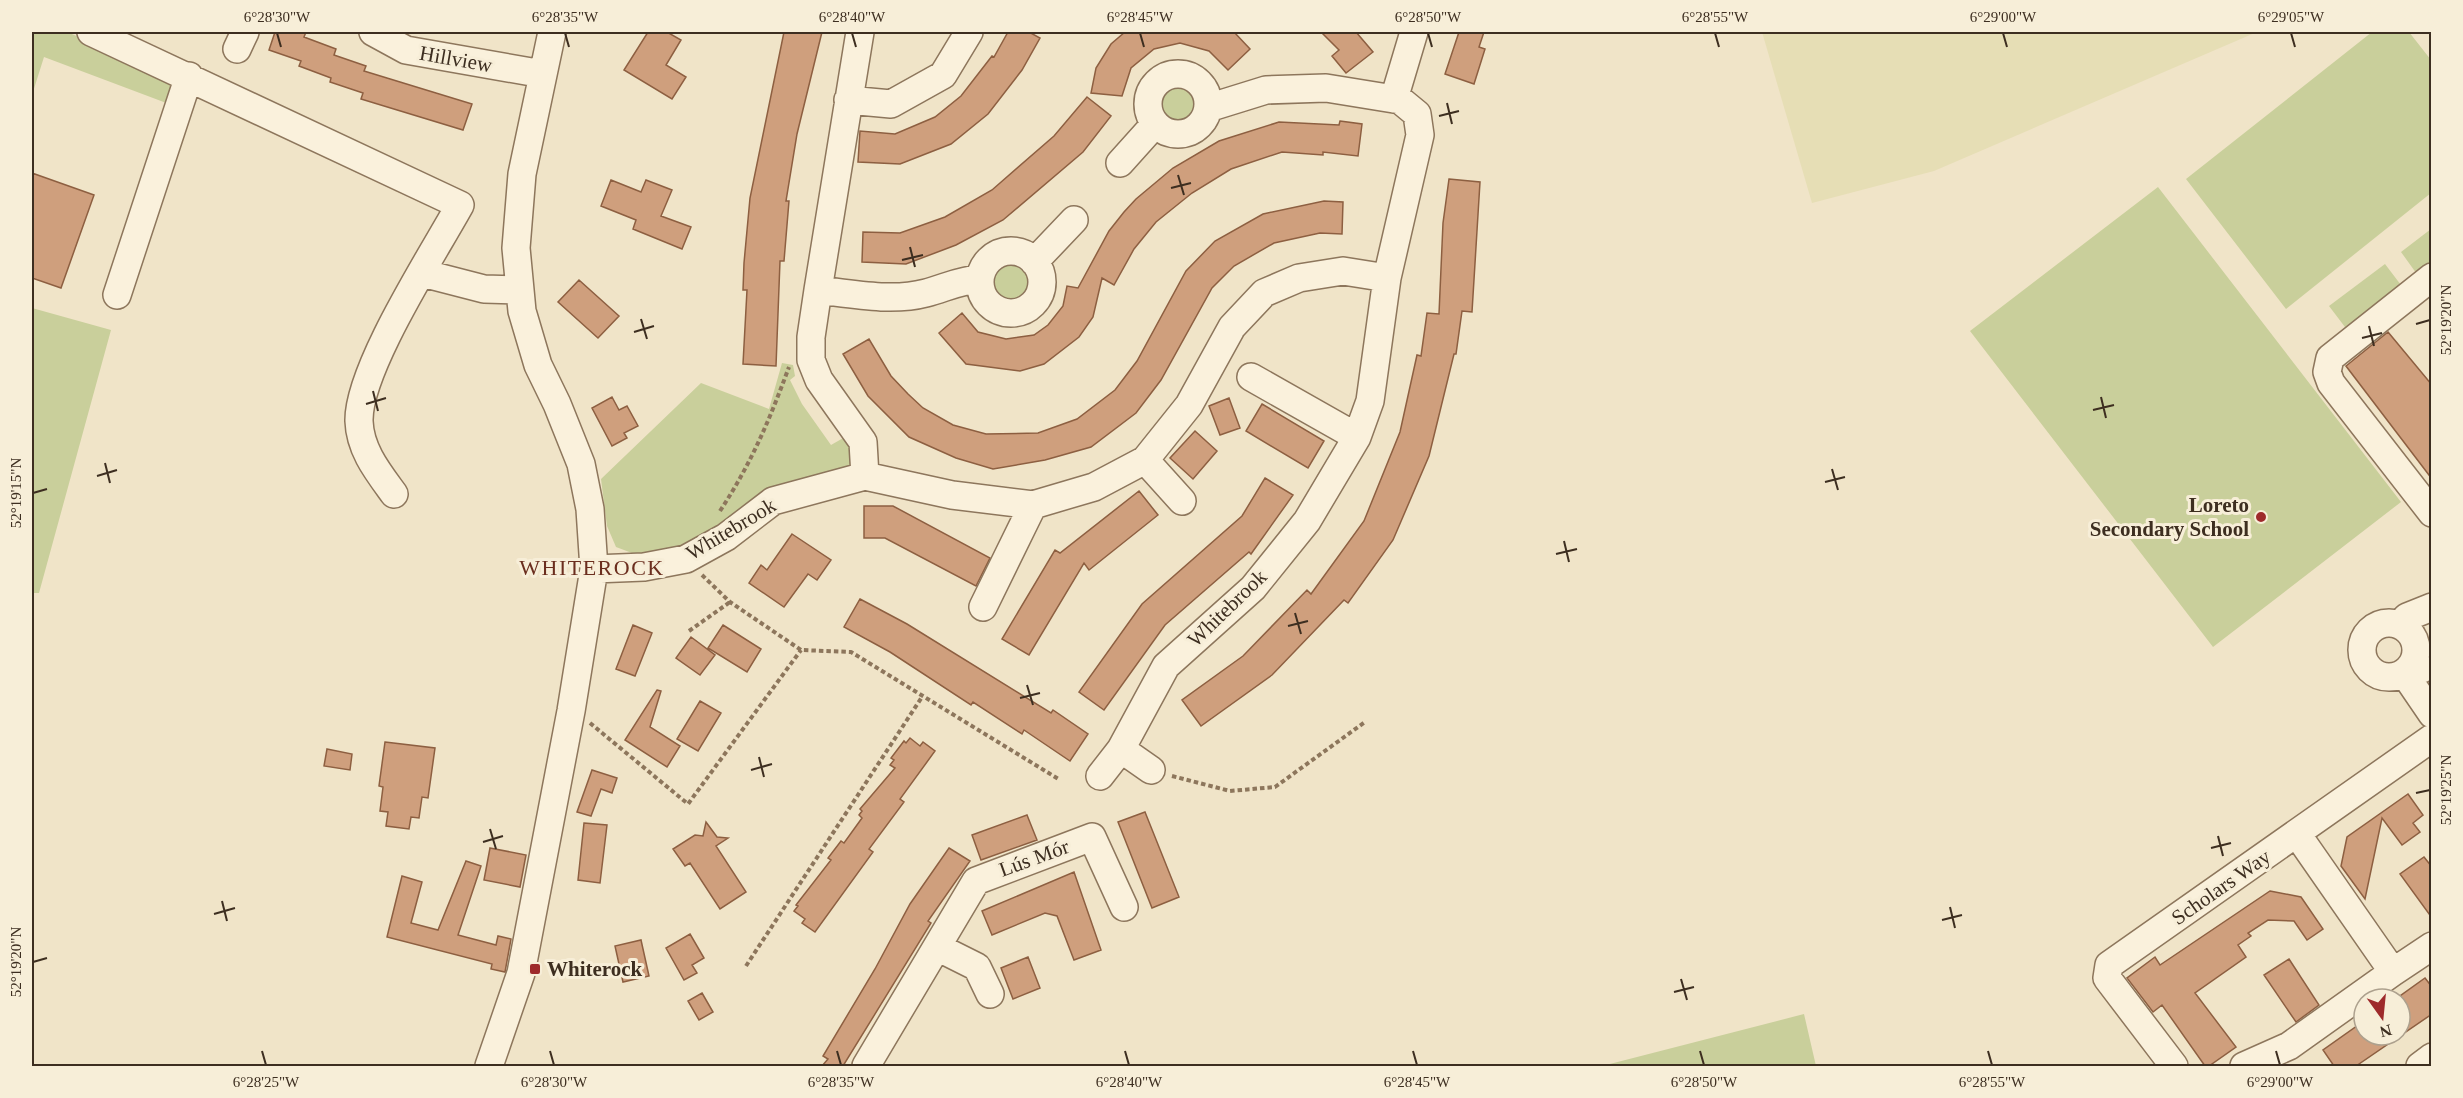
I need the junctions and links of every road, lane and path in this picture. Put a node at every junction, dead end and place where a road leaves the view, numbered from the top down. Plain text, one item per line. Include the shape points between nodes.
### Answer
1 (91, 32) edge
2 (373, 32) edge
3 (552, 32) edge
4 (860, 32) edge
5 (969, 32) edge
6 (1411, 34) edge
7 (543, 74) junction
8 (189, 76) junction
9 (1394, 99) junction
10 (848, 100) junction
11 (1208, 108) junction
12 (1155, 124) junction
13 (1120, 163) dead end
14 (1074, 220) dead end
15 (1034, 262) junction
16 (422, 273) junction
17 (2432, 277) edge
18 (1387, 278) junction
19 (980, 279) junction
20 (520, 290) junction
21 (818, 290) junction
22 (117, 295) dead end
23 (811, 360) junction
24 (1251, 377) dead end
25 (1358, 437) junction
26 (1144, 460) junction
27 (866, 476) junction
28 (394, 494) dead end
29 (1182, 501) dead end
30 (1033, 505) junction
31 (2432, 513) edge
32 (717, 516) dead end
33 (686, 559) junction
34 (594, 569) junction
35 (730, 602) junction
36 (2432, 607) edge
37 (982, 608) dead end
38 (2432, 619) edge
39 (2400, 626) junction
40 (689, 631) dead end
41 (801, 650) junction
42 (2432, 666) edge
43 (2404, 673) junction
44 (922, 698) junction
45 (571, 707) junction
46 (2432, 714) edge
47 (1365, 722) dead end
48 (2432, 738) edge
49 (1120, 749) junction
50 (1151, 770) joint
51 (1100, 776) dead end
52 (1060, 780) dead end
53 (2297, 834) junction
54 (1124, 908) dead end
55 (937, 946) junction
56 (2432, 946) edge
57 (746, 966) dead end
58 (2393, 972) junction
59 (990, 994) dead end
60 (2432, 1057) edge
61 (489, 1066) edge
62 (868, 1066) edge
63 (2174, 1066) edge
64 (2244, 1066) edge
65 (2420, 1066) edge

1 - 8 street
2 - 7 street, Hillview via 406,50
3 - 7 street
4 - 10 street
5 - 10 street via 943,75 891,104
6 - 9 street
7 - 20 street via 522,174 516,248
8 - 16 street via 460,205
8 - 22 street
9 - 11 street, Whitebrook via 1326,88 1266,90
9 - 18 street, Whitebrook via 1417,114 1420,135
10 - 21 street
11 - 12 street via 1205,118 1191,131 1172,133
11 - 12 street via 1198,81 1189,75 1169,74 1153,86 1149,96 1150,116
12 - 13 street
14 - 15 street
15 - 19 street via 1016,252 997,255 983,269
15 - 19 street via 1041,290 1036,300 1020,312 1010,313 991,306 984,298
16 - 20 street via 484,289
16 - 28 street via 384,342 362,395 359,422 368,457
17 - 31 street via 2330,358 2327,372 2331,383
18 - 25 street, Whitebrook via 1370,401
18 - 26 street, Whitebrook via 1342,271 1299,278 1264,292 1233,327 1189,405
19 - 21 street via 963,280 925,294 871,297
20 - 34 street via 538,365 581,464 590,509
21 - 23 street
23 - 27 street via 819,380 863,442
23 - 32 path via 793,358 763,439
24 - 25 street
25 - 49 street, Whitebrook via 1307,521 1253,588 1166,666
26 - 29 street
26 - 30 street, Whitebrook via 1094,487
27 - 30 street, Whitebrook via 952,495
27 - 33 street, Whitebrook via 773,501 726,537
30 - 37 street
33 - 34 street, Whitebrook via 644,567
33 - 35 path
34 - 45 street
35 - 40 path
35 - 41 path
36 - 39 street via 2407,617
38 - 39 street
39 - 43 street via 2415,644 2414,660
39 - 43 street via 2384,624 2370,631 2362,646 2363,659 2375,674 2390,677
41 - 44 path via 851,652
41 - 45 path via 688,804
42 - 43 street
43 - 46 street
44 - 52 path
44 - 57 path
45 - 61 street via 521,973
47 - 50 path via 1275,787 1230,791
48 - 53 street, Scholars Way
49 - 50 street
49 - 51 street, Whitebrook
53 - 58 street
53 - 63 street, Scholars Way via 2109,965 2107,978
54 - 55 street, Lús Mór via 1092,837 976,881
55 - 59 street via 977,967
55 - 62 street, Lús Mór
56 - 58 street
58 - 64 street via 2289,1046
60 - 65 street

